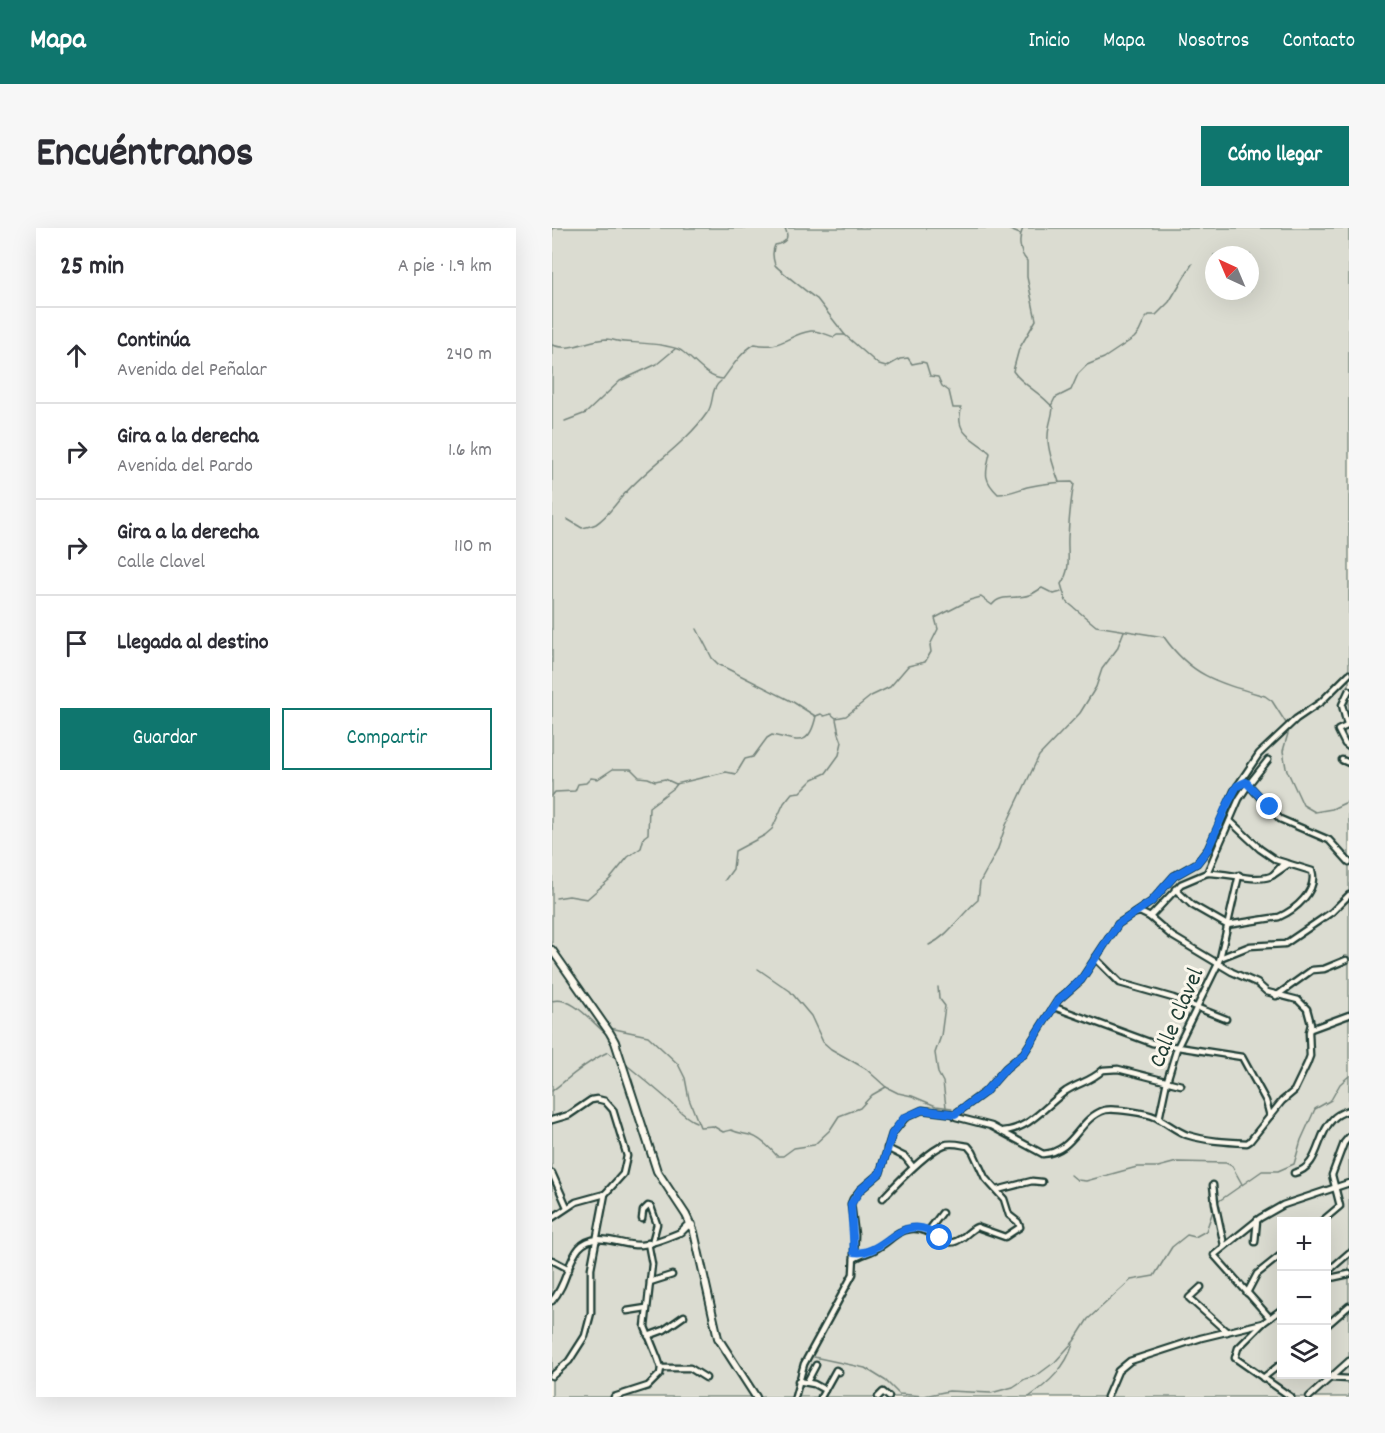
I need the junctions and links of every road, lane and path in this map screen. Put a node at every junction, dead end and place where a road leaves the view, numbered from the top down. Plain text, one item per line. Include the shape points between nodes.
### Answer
1 (1349, 674) edge
2 (1349, 690) edge
3 (1348, 725) edge
4 (1349, 747) edge
5 (1268, 759) dead end
6 (1341, 760) dead end
7 (1349, 763) edge
8 (1245, 782) junction
9 (1230, 821) junction
10 (1349, 862) edge
11 (1286, 863) junction
12 (1207, 873) junction
13 (1239, 875) junction
14 (1176, 889) junction
15 (1349, 895) edge
16 (1146, 913) junction
17 (1227, 925) junction
18 (552, 950) edge
19 (1095, 958) junction
20 (1346, 960) dead end
21 (1219, 962) junction
22 (1276, 996) junction
23 (1054, 1007) junction
24 (1198, 1007) junction
25 (1349, 1016) edge
26 (1226, 1019) dead end
27 (1311, 1029) junction
28 (1177, 1047) junction
29 (1167, 1082) junction
30 (1181, 1085) dead end
31 (1349, 1110) edge
32 (955, 1114) junction
33 (1270, 1116) junction
34 (1160, 1119) junction
35 (552, 1120) edge
36 (1003, 1131) junction
37 (1349, 1137) edge
38 (887, 1148) junction
39 (913, 1167) junction
40 (552, 1173) edge
41 (1294, 1173) dead end
42 (1042, 1182) dead end
43 (1349, 1183) edge
44 (1213, 1185) dead end
45 (1334, 1188) junction
46 (997, 1190) junction
47 (605, 1194) junction
48 (883, 1198) dead end
49 (567, 1207) junction
50 (942, 1213) dead end
51 (1327, 1217) edge
52 (552, 1218) edge
53 (642, 1219) dead end
54 (1257, 1220) junction
55 (687, 1228) junction
56 (929, 1230) junction
57 (595, 1240) junction
58 (1255, 1242) dead end
59 (650, 1243) junction
60 (1224, 1245) junction
61 (854, 1252) junction
62 (1349, 1253) edge
63 (862, 1254) junction
64 (1277, 1257) edge
65 (854, 1259) junction
66 (552, 1260) edge
67 (569, 1269) junction
68 (1328, 1271) edge
69 (1349, 1274) edge
70 (672, 1275) dead end
71 (1331, 1278) edge
72 (650, 1282) junction
73 (1201, 1287) dead end
74 (1247, 1293) junction
75 (552, 1301) edge
76 (1349, 1306) edge
77 (646, 1308) junction
78 (627, 1311) dead end
79 (1277, 1312) edge
80 (684, 1316) dead end
81 (1270, 1318) junction
82 (1263, 1323) junction
83 (1327, 1325) edge
84 (1227, 1332) junction
85 (648, 1336) junction
86 (1349, 1361) edge
87 (816, 1365) dead end
88 (1277, 1366) edge
89 (661, 1368) junction
90 (839, 1372) dead end
91 (552, 1376) edge
92 (706, 1378) dead end
93 (1263, 1378) junction
94 (1331, 1378) joint
95 (1330, 1379) edge
96 (1349, 1379) edge
97 (803, 1381) junction
98 (823, 1393) edge
99 (614, 1397) edge
100 (755, 1397) edge
101 (795, 1397) edge
102 (829, 1397) edge
103 (878, 1397) edge
104 (889, 1397) edge
105 (1107, 1397) edge
106 (1291, 1397) edge
107 (1309, 1397) edge

1 - 8 street via 1321,702 1274,738 1248,769
2 - 3 street via 1342,705
3 - 4 street via 1338,730
5 - 8 street
6 - 7 street
8 - 9 street
8 - 10 street via 1280,819 1329,840
8 - 16 street via 1237,786 1203,856 1174,876
9 - 11 street via 1260,849
9 - 12 street
11 - 13 street via 1274,875 1261,880
11 - 17 street via 1313,872 1312,888 1305,897 1279,917
12 - 13 street
12 - 14 street
13 - 17 street
14 - 16 street
14 - 17 street via 1192,906
15 - 21 street, Calle Clavel via 1332,912 1285,944 1250,946
16 - 19 street via 1114,927
16 - 21 street via 1172,936
17 - 21 street
18 - 55 main road via 610,1033 654,1164 679,1205
19 - 23 street via 1081,980
19 - 24 street via 1120,983
20 - 22 street via 1312,970
21 - 22 street
21 - 24 street, Calle Clavel
22 - 27 street via 1302,1002
23 - 28 street via 1152,1043
23 - 32 street via 1024,1053 985,1092
24 - 26 street
24 - 28 street, Calle Clavel
25 - 27 street
27 - 33 street via 1310,1056 1300,1080
28 - 29 street, Calle Clavel
28 - 33 street via 1242,1057
29 - 30 street
29 - 34 street, Calle Clavel
29 - 36 street via 1118,1069 1103,1070 1065,1092 1026,1124
31 - 41 street via 1332,1120 1312,1162
32 - 36 street
32 - 38 street via 922,1110 914,1113 894,1130
33 - 34 street via 1247,1143 1214,1142 1185,1134
34 - 36 street via 1106,1110 1088,1120 1071,1141 1053,1153 1043,1154
35 - 47 street via 569,1115 594,1099 611,1107 627,1161 623,1174
37 - 45 street via 1332,1175
38 - 39 street via 905,1157
38 - 61 street via 880,1173 851,1204
39 - 46 street via 946,1144 968,1146 985,1178
39 - 48 street
40 - 49 street
42 - 46 street
43 - 45 street
44 - 60 street
45 - 51 street via 1340,1206
45 - 54 street via 1283,1205
46 - 56 street via 1009,1215 1020,1226 1009,1236 977,1227 952,1243
47 - 49 street
47 - 57 street
49 - 52 street
50 - 56 street
53 - 59 street via 644,1208 651,1207 657,1224
54 - 58 street
54 - 60 street
55 - 59 street
55 - 100 main road via 695,1234 718,1338
56 - 63 street via 896,1233 878,1248
57 - 59 street
57 - 67 street via 578,1249
57 - 91 street via 589,1324 578,1349
59 - 72 street
60 - 74 street via 1214,1255
61 - 63 street
61 - 65 street
62 - 68 street
63 - 65 street
64 - 74 street via 1257,1274
65 - 97 street via 848,1285 800,1373
66 - 67 street
67 - 75 street via 563,1287
69 - 71 street
70 - 72 street
72 - 77 street
73 - 84 street via 1189,1298
74 - 81 street
76 - 83 street
77 - 78 street
77 - 85 street
79 - 81 street
80 - 85 street
81 - 82 street
82 - 84 street
82 - 93 street via 1235,1355
84 - 105 street via 1125,1364
85 - 89 street
86 - 94 street
87 - 97 street
88 - 93 street
89 - 92 street via 690,1368
89 - 99 street via 657,1379 648,1386
90 - 98 street via 836,1370
93 - 106 street
94 - 96 street
95 - 107 street
97 - 98 street
97 - 101 street
98 - 102 street
103 - 104 street via 883,1392

